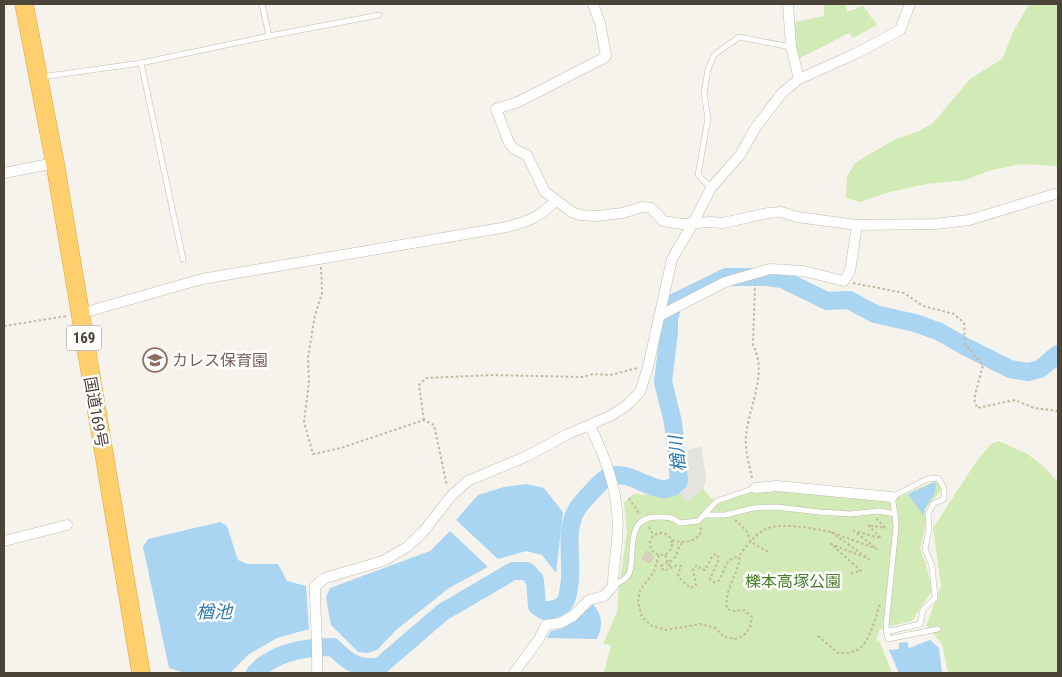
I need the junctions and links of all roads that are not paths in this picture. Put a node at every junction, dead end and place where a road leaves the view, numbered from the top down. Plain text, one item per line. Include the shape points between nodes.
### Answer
1 (24, 4) edge
2 (262, 4) edge
3 (593, 4) edge
4 (788, 4) edge
5 (910, 4) edge
6 (379, 15) dead end
7 (269, 36) junction
8 (791, 47) junction
9 (141, 63) junction
10 (38, 78) junction
11 (799, 79) junction
12 (55, 163) junction
13 (4, 173) edge
14 (711, 188) junction
15 (1058, 193) edge
16 (556, 201) junction
17 (693, 223) junction
18 (857, 225) junction
19 (183, 259) dead end
20 (80, 314) junction
21 (659, 316) junction
22 (590, 426) junction
23 (755, 488) joint
24 (892, 497) junction
25 (895, 514) junction
26 (705, 515) junction
27 (67, 525) dead end
28 (4, 541) edge
29 (613, 586) junction
30 (938, 629) dead end
31 (886, 632) junction
32 (141, 673) edge
33 (317, 673) edge
34 (514, 673) edge

1 - 10 highway, 国道169号 / 169
2 - 7 lane
3 - 16 street via 606,56 518,102 496,109 509,144 527,155 542,186
4 - 8 street
5 - 11 street via 900,30
6 - 7 lane
7 - 9 lane
8 - 11 street
8 - 14 lane via 739,37 714,55 706,78 704,94 708,118 698,174
9 - 10 lane
9 - 19 lane
10 - 12 highway, 国道169号 / 169
11 - 14 street via 782,93 756,127 740,156
12 - 13 street
12 - 20 highway, 国道169号 / 169
14 - 17 street
15 - 18 street via 969,220
16 - 17 street via 580,215 623,213 642,206 651,208 664,221
16 - 20 street via 539,216 507,227 202,279
17 - 18 street via 723,223 781,212
17 - 21 street via 672,259
18 - 21 street via 850,271 844,281 803,271 770,269 725,282
20 - 32 highway, 国道169号 / 169
21 - 22 street via 640,392 626,406
22 - 29 street via 616,496 618,538
22 - 33 street via 468,481 407,547 383,561 325,578 315,586
23 - 24 street via 777,486
23 - 26 lane via 717,500
24 - 25 lane
24 - 31 lane via 927,479 938,478 944,488 944,499 933,504 928,514 930,530 925,549 932,566 935,598 923,610 920,624
25 - 26 lane via 876,510 850,514 776,507
25 - 31 lane
26 - 29 lane via 698,521 680,523 674,517 656,516 639,524 632,538 630,572
27 - 28 street
29 - 34 street via 604,596 589,600 573,616 560,623 546,625 540,639
30 - 31 lane via 888,639

